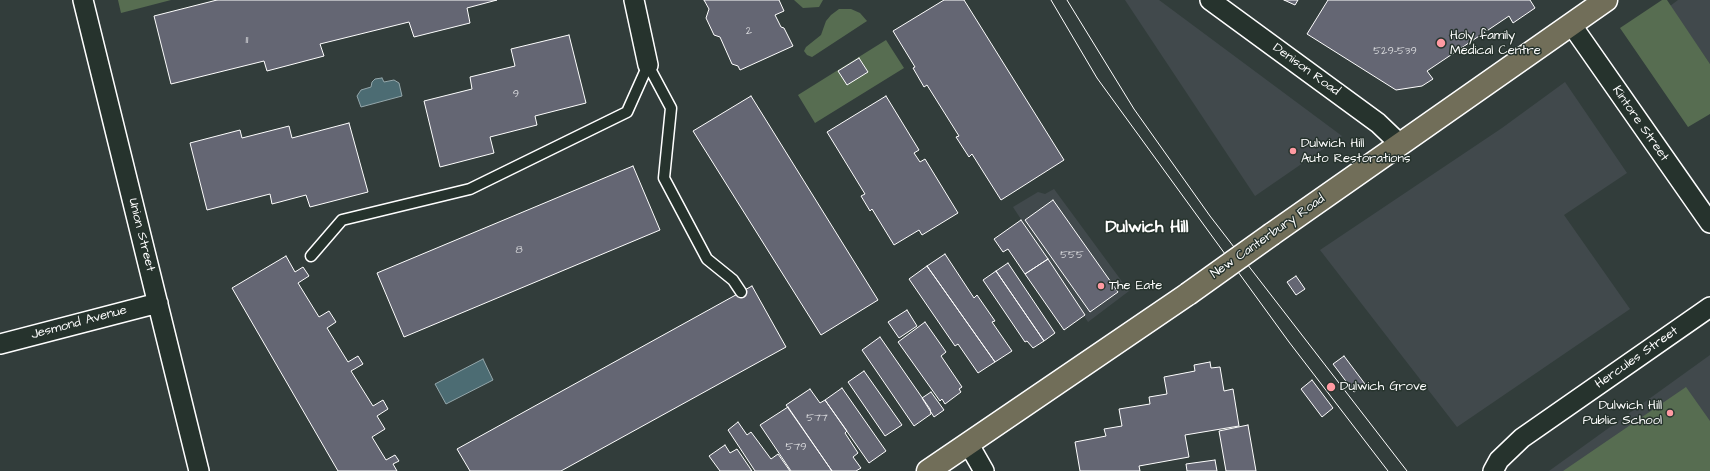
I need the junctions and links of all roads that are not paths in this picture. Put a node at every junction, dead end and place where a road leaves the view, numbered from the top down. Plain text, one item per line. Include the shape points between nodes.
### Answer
1 (83, 0) edge
2 (634, 0) edge
3 (1210, 0) edge
4 (1606, 0) edge
5 (1571, 24) junction
6 (648, 65) junction
7 (1400, 144) junction
8 (1710, 224) edge
9 (311, 256) dead end
10 (741, 292) dead end
11 (158, 303) junction
12 (1710, 307) edge
13 (0, 344) edge
14 (968, 443) junction
15 (199, 471) edge
16 (928, 471) edge
17 (984, 471) edge
18 (1493, 471) edge

1 - 11 street, Union Street
2 - 6 street
3 - 7 street, Denison Road via 1378,124
4 - 5 highway, New Canterbury Road
5 - 7 highway, New Canterbury Road
5 - 8 street, Kintore Street
6 - 9 lane via 627,112 470,189 342,220
6 - 10 lane via 671,108 664,178 707,259 733,280
7 - 14 highway, New Canterbury Road, bridge via 1188,294
11 - 13 street, Jesmond Avenue
11 - 15 street, Union Street
12 - 18 street, Hercules Street via 1522,438 1499,460
14 - 16 highway, New Canterbury Road
14 - 17 street

